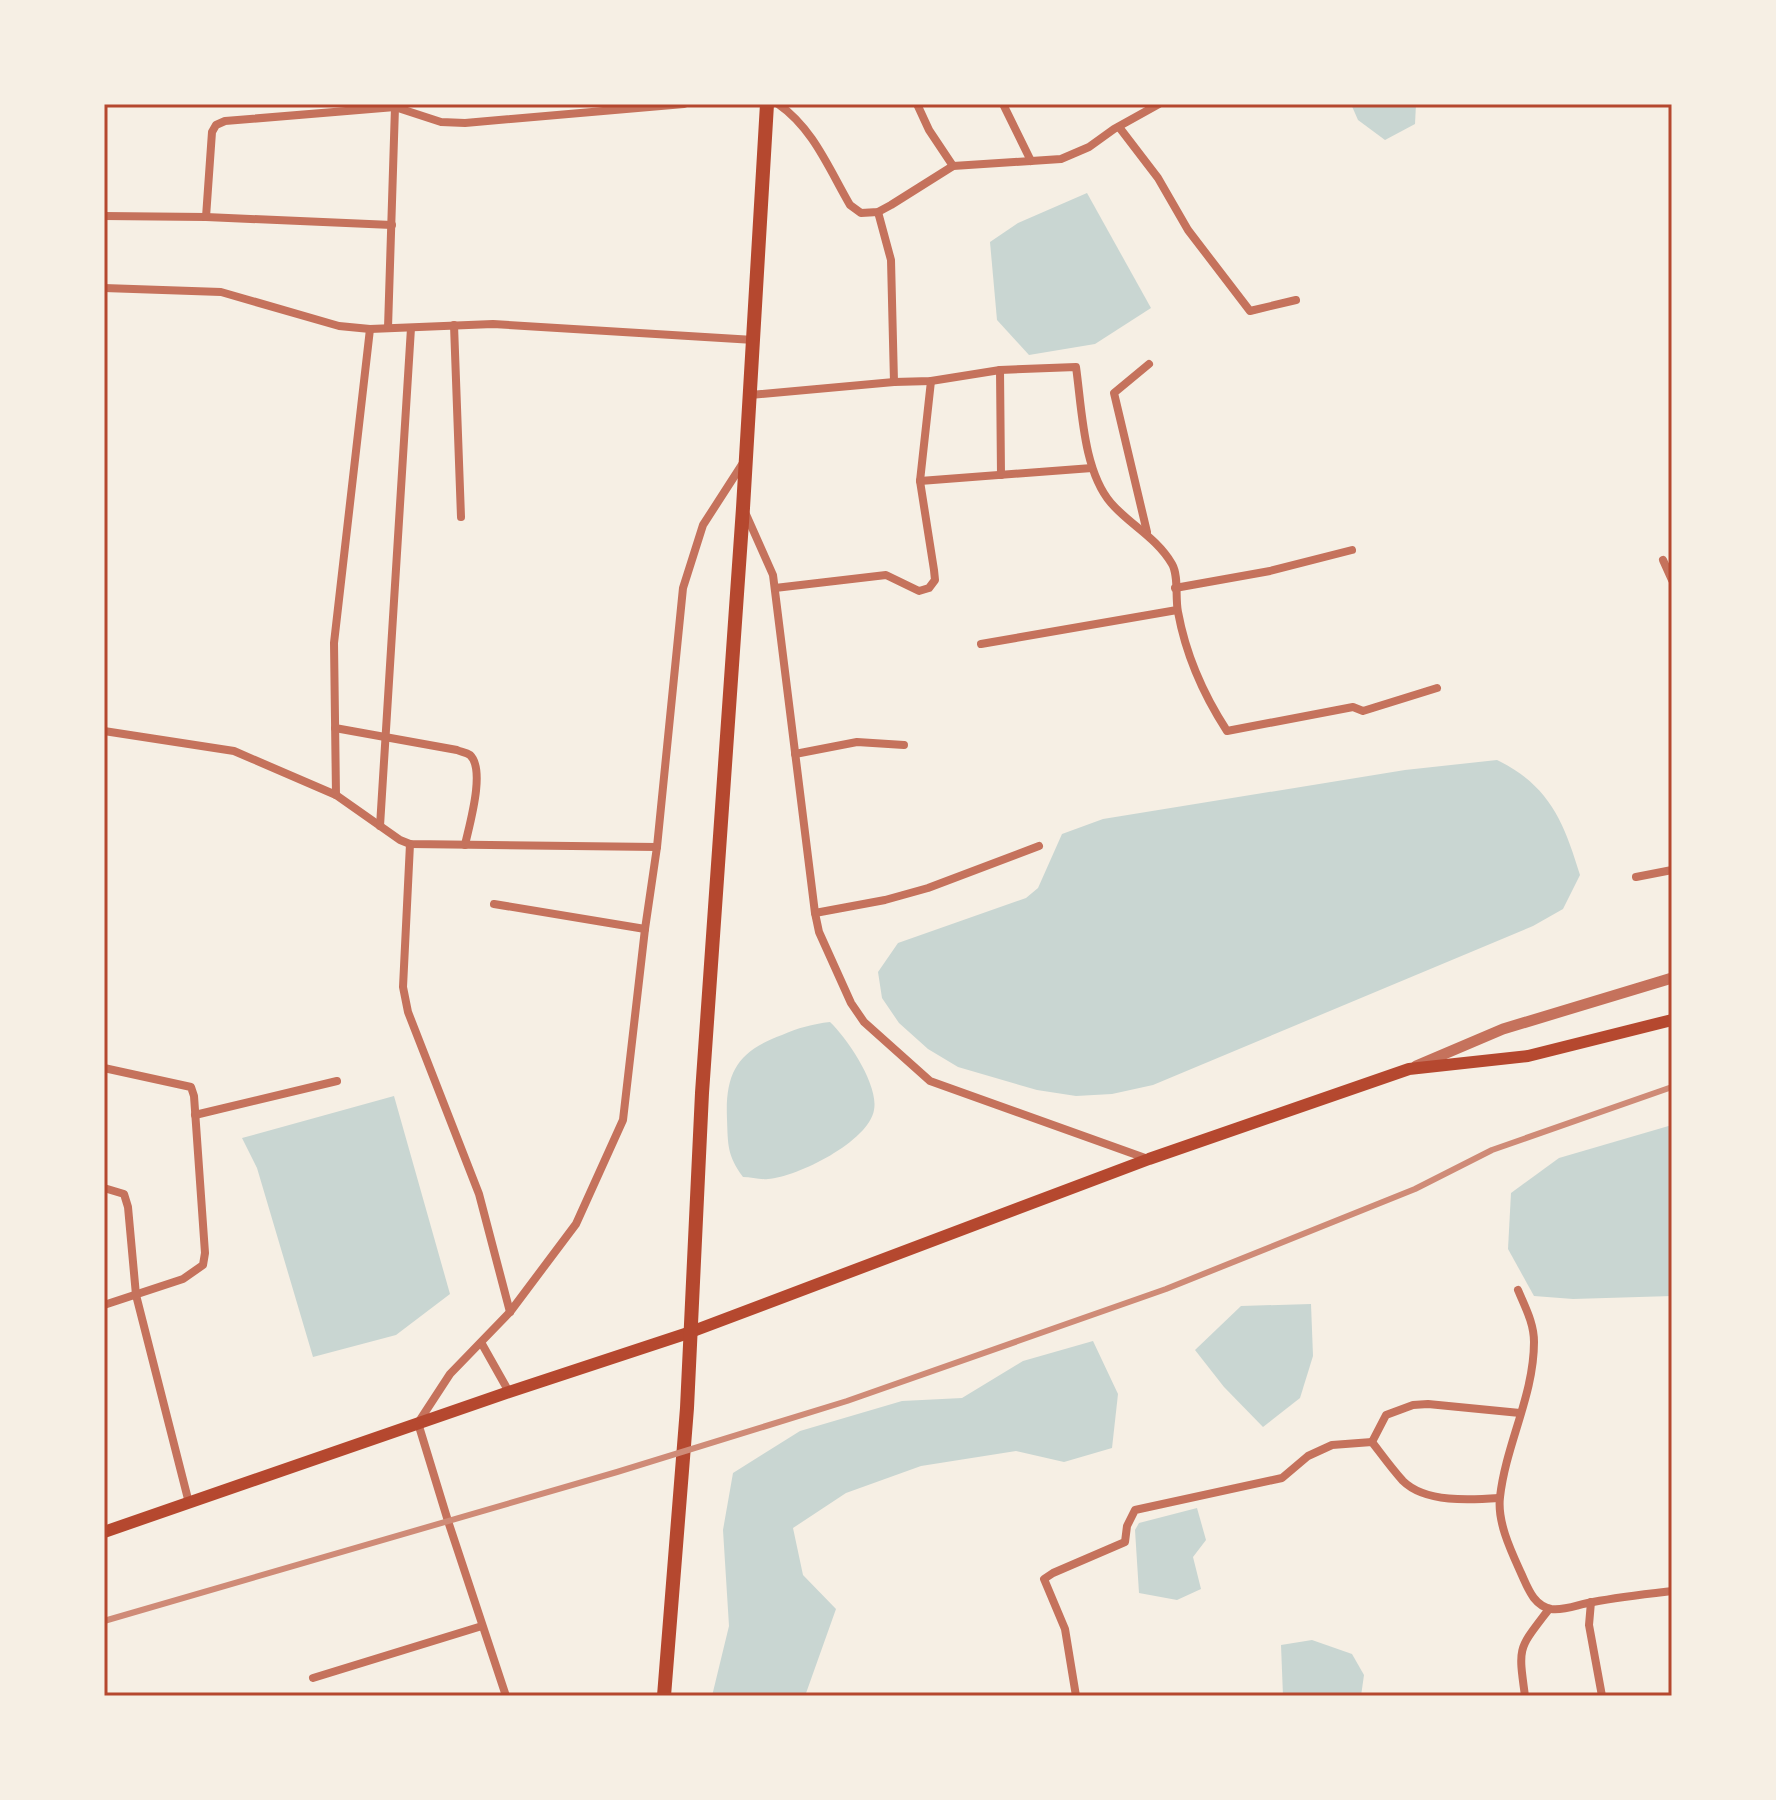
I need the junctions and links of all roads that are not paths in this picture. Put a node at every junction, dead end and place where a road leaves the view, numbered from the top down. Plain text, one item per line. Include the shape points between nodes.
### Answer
1 (419, 104) edge
2 (684, 104) edge
3 (767, 104) edge
4 (778, 104) edge
5 (917, 104) edge
6 (1003, 104) edge
7 (1159, 104) edge
8 (395, 107) junction
9 (336, 109) edge
10 (419, 114) junction
11 (1119, 127) junction
12 (1031, 161) junction
13 (953, 166) junction
14 (878, 212) junction
15 (104, 216) edge
16 (206, 217) junction
17 (392, 225) junction
18 (104, 288) edge
19 (1296, 300) dead end
20 (454, 325) junction
21 (388, 328) junction
22 (411, 328) junction
23 (370, 329) junction
24 (754, 340) junction
25 (1149, 364) dead end
26 (1000, 370) junction
27 (931, 381) junction
28 (894, 382) junction
29 (750, 395) junction
30 (746, 459) junction
31 (1092, 468) junction
32 (1001, 475) junction
33 (920, 481) junction
34 (743, 508) junction
35 (461, 517) dead end
36 (1147, 533) junction
37 (1352, 550) dead end
38 (1663, 560) dead end
39 (1672, 580) edge
40 (775, 588) junction
41 (1175, 588) junction
42 (1177, 610) junction
43 (981, 644) dead end
44 (1437, 688) dead end
45 (335, 728) junction
46 (104, 731) edge
47 (385, 737) junction
48 (904, 745) dead end
49 (795, 754) junction
50 (336, 795) junction
51 (380, 826) junction
52 (410, 844) junction
53 (465, 845) junction
54 (1039, 846) dead end
55 (657, 847) junction
56 (1672, 870) edge
57 (1636, 877) dead end
58 (494, 904) dead end
59 (815, 913) junction
60 (645, 929) junction
61 (1672, 978) edge
62 (1672, 1020) edge
63 (104, 1068) edge
64 (1409, 1069) junction
65 (337, 1081) dead end
66 (195, 1115) junction
67 (1149, 1159) junction
68 (104, 1188) edge
69 (1518, 1290) dead end
70 (136, 1295) junction
71 (104, 1305) edge
72 (510, 1312) junction
73 (688, 1333) junction
74 (482, 1344) junction
75 (509, 1392) junction
76 (1520, 1413) junction
77 (418, 1423) junction
78 (1372, 1442) junction
79 (1499, 1498) junction
80 (189, 1503) junction
81 (104, 1532) edge
82 (1672, 1591) edge
83 (1591, 1602) junction
84 (1549, 1609) junction
85 (482, 1626) junction
86 (313, 1678) dead end
87 (506, 1696) edge
88 (664, 1696) edge
89 (1076, 1696) edge
90 (1525, 1696) edge
91 (1602, 1696) edge

1 - 10 street
2 - 10 street via 465,123
3 - 24 main road
4 - 14 street via 807,129 850,205 861,213
5 - 13 street
6 - 12 street
7 - 11 street
8 - 9 street
8 - 10 street
8 - 17 street
9 - 16 street via 216,125
11 - 12 street via 1061,159
11 - 19 street via 1250,311
12 - 13 street
13 - 14 street
14 - 28 street via 891,260
15 - 16 street
16 - 17 street
17 - 21 street
18 - 23 street via 221,292 339,326
20 - 22 street
20 - 24 street
20 - 35 street
21 - 22 street
21 - 23 street
22 - 47 street
23 - 45 street via 334,643
24 - 29 main road
25 - 36 street via 1114,393
26 - 27 street
26 - 31 street via 1076,367
26 - 32 street
27 - 28 street
27 - 33 street
28 - 29 street
29 - 30 main road
30 - 34 main road
30 - 55 street via 703,525 683,588
31 - 32 street
31 - 36 street via 1111,503
32 - 33 street
33 - 40 street via 935,580 929,588 919,591 886,575
34 - 40 street via 769,562
34 - 73 main road
36 - 41 street via 1174,566
37 - 41 street
38 - 39 street
40 - 49 street
41 - 42 street
42 - 43 street
42 - 44 street via 1188,656 1227,731 1353,707 1363,711
45 - 47 street
45 - 50 street
46 - 50 street via 234,751
47 - 51 street
47 - 53 street via 470,755 477,779
48 - 49 street via 857,742
49 - 59 street
50 - 51 street
51 - 52 street
52 - 53 street
52 - 72 street via 403,987 408,1012 479,1194
53 - 55 street
54 - 59 street via 928,888
55 - 60 street
56 - 57 street
58 - 60 street
59 - 67 street via 819,932 864,1022 930,1081
60 - 72 street via 623,1120 576,1224
61 - 64 street via 1503,1029
62 - 64 main road via 1528,1056
63 - 66 street via 191,1087
64 - 67 main road
65 - 66 street
66 - 70 street via 203,1265 183,1279
67 - 73 main road
68 - 70 street via 124,1194 128,1207
69 - 76 street via 1534,1344 1530,1385
70 - 71 street
70 - 80 street
72 - 74 street
73 - 75 main road
73 - 88 main road
74 - 75 street
74 - 77 street via 450,1374
75 - 77 main road
76 - 78 street via 1413,1405 1386,1415
76 - 79 street
77 - 80 main road
77 - 85 street
78 - 79 street via 1404,1483 1418,1491
78 - 89 street via 1332,1445 1308,1456 1282,1478 1135,1510 1125,1542 1044,1579 1065,1629
79 - 84 street via 1513,1556 1534,1600
80 - 81 main road
82 - 83 street
83 - 84 street
83 - 91 street via 1589,1625
84 - 90 street via 1519,1654
85 - 86 street
85 - 87 street

